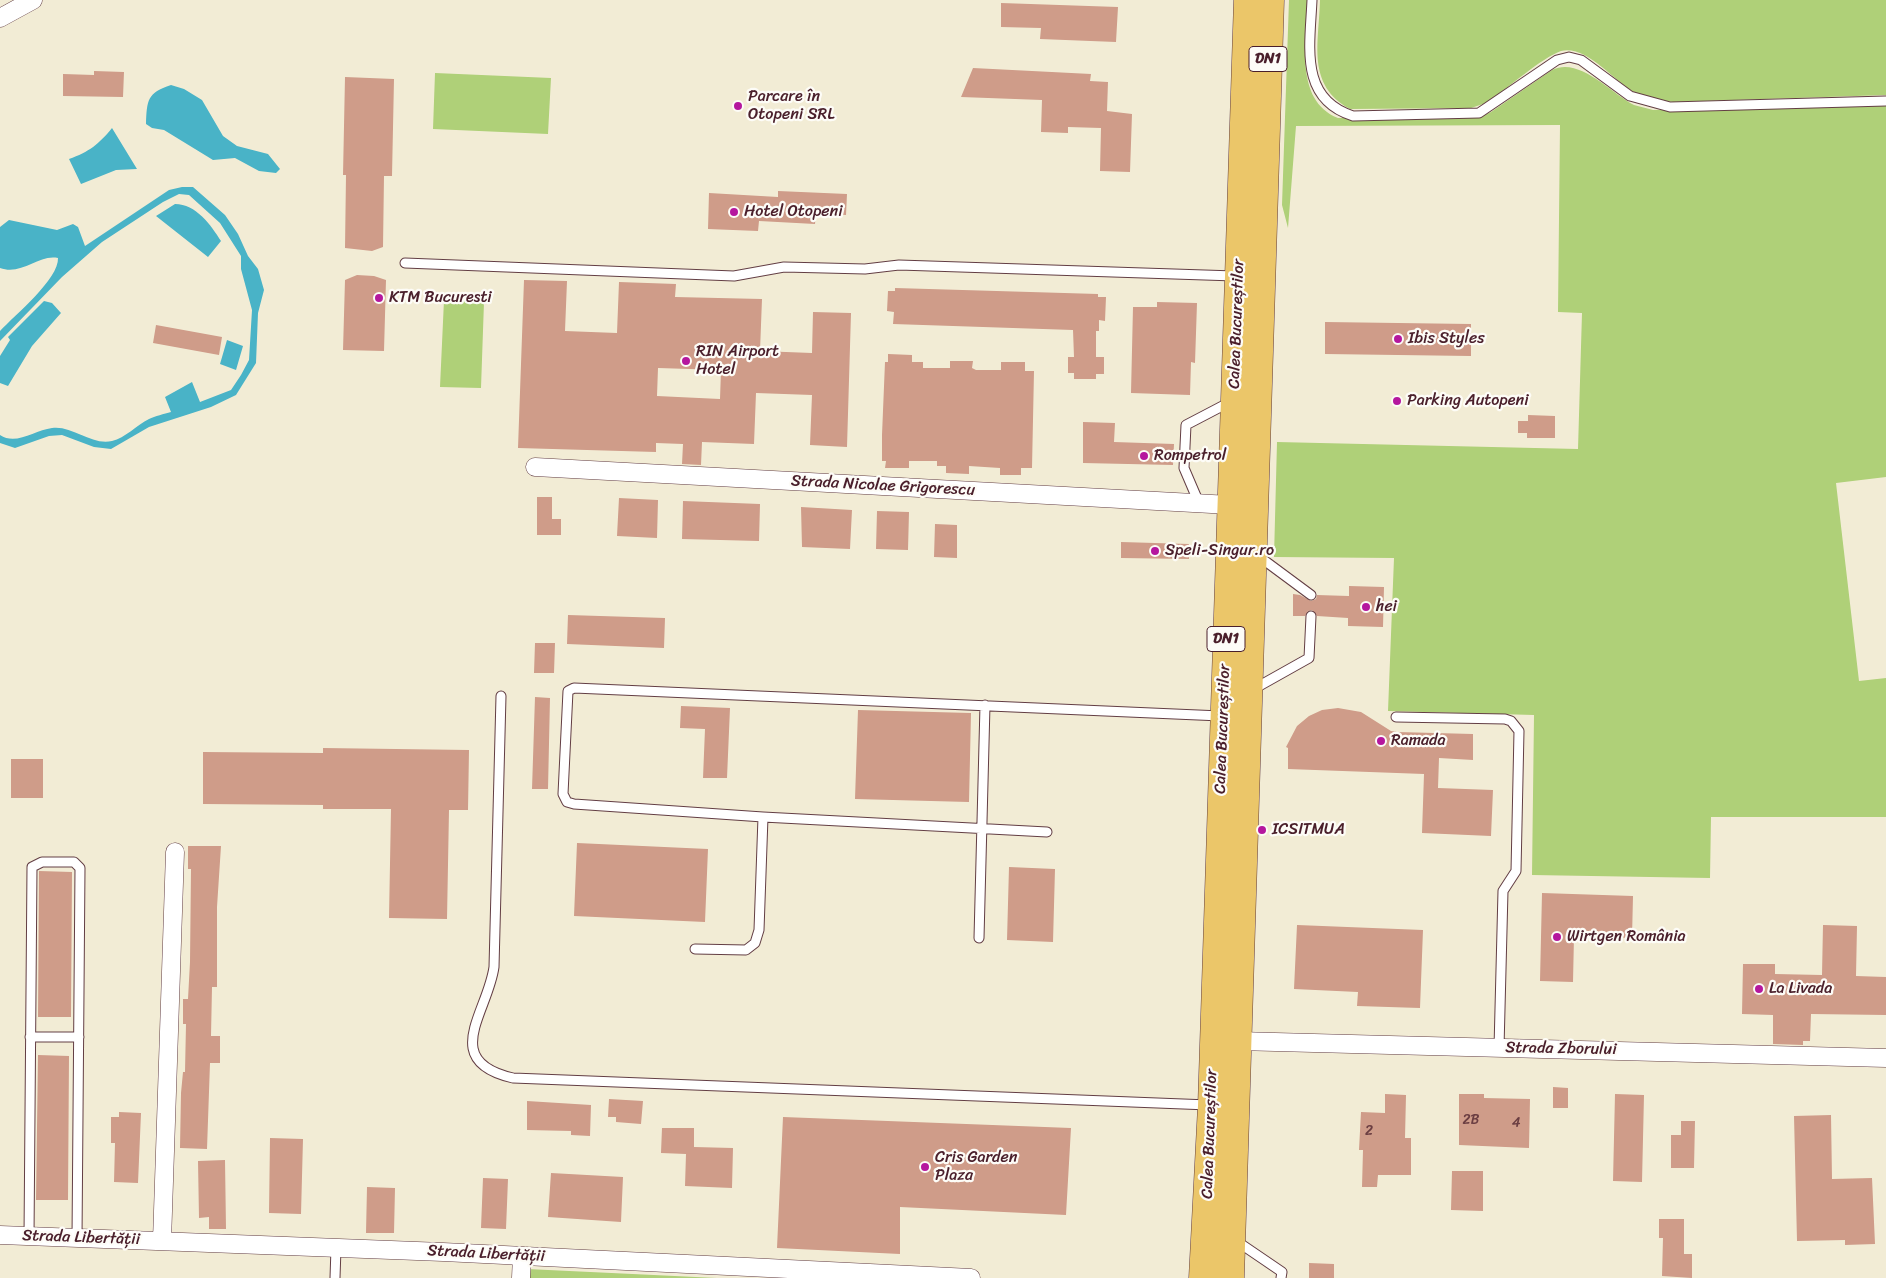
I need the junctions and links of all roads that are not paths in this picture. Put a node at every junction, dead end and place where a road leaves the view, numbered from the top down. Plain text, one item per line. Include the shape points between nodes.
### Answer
1 (33, 0) edge
2 (1248, 0) edge
3 (1270, 0) edge
4 (1312, 0) edge
5 (0, 18) edge
6 (1886, 101) edge
7 (405, 264) dead end
8 (1239, 276) junction
9 (1235, 400) junction
10 (535, 467) dead end
11 (1198, 503) junction
12 (1230, 505) junction
13 (1252, 551) junction
14 (1311, 595) dead end
15 (1311, 616) dead end
16 (1248, 693) junction
17 (501, 696) dead end
18 (985, 705) junction
19 (1224, 716) junction
20 (1396, 717) dead end
21 (763, 817) junction
22 (982, 828) junction
23 (1047, 832) dead end
24 (175, 852) dead end
25 (979, 938) dead end
26 (695, 948) dead end
27 (79, 1037) junction
28 (30, 1038) junction
29 (1237, 1041) junction
30 (1499, 1048) junction
31 (1886, 1058) edge
32 (1212, 1106) junction
33 (0, 1235) edge
34 (29, 1236) junction
35 (1231, 1237) junction
36 (77, 1238) junction
37 (162, 1241) junction
38 (336, 1248) junction
39 (522, 1256) junction
40 (334, 1278) edge
41 (521, 1278) edge
42 (972, 1278) edge
43 (1203, 1278) edge
44 (1230, 1278) edge
45 (1281, 1278) edge

1 - 5 street
2 - 8 highway, Calea Bucureștilor / DN1
3 - 13 highway, Calea Bucureștilor / DN1
4 - 6 lane via 1312,75 1318,91 1327,102 1353,116 1479,113 1557,60 1569,57 1581,60 1630,96 1670,107
7 - 8 lane via 734,276 784,267 865,269 899,264
8 - 9 highway, Calea Bucureștilor / DN1
9 - 11 lane via 1186,425 1184,468
9 - 12 highway, Calea Bucureștilor / DN1
10 - 11 street, Strada Nicolae Grigorescu
11 - 12 street, Strada Nicolae Grigorescu
12 - 19 highway, Calea Bucureștilor / DN1
13 - 14 lane
13 - 16 highway, Calea Bucureștilor / DN1
15 - 16 lane via 1309,658
16 - 29 highway, Calea Bucureștilor / DN1
17 - 32 lane via 494,967 489,992 472,1034 478,1060 495,1074 514,1078
18 - 19 lane
18 - 21 lane via 574,688 568,691 563,794 567,802
18 - 22 lane
19 - 32 highway, Calea Bucureștilor / DN1
20 - 30 lane via 1505,719 1511,720 1518,731 1516,871 1503,891
21 - 22 lane
21 - 26 lane via 760,930 755,943 746,950
22 - 23 lane
22 - 25 lane
24 - 37 street
27 - 28 lane
27 - 28 lane via 80,868 74,862 42,862 32,867
27 - 36 lane
28 - 34 lane
29 - 30 street, Strada Zborului
29 - 35 highway, Calea Bucureștilor / DN1
30 - 31 street, Strada Zborului
32 - 43 highway, Calea Bucureștilor / DN1
33 - 34 street, Strada Libertății
34 - 36 street, Strada Libertății
35 - 44 highway, Calea Bucureștilor / DN1
35 - 45 lane via 1282,1272
36 - 37 street, Strada Libertății
37 - 38 street, Strada Libertății
38 - 39 street, Strada Libertății
38 - 40 lane
39 - 41 street
39 - 42 street, Strada Libertății

